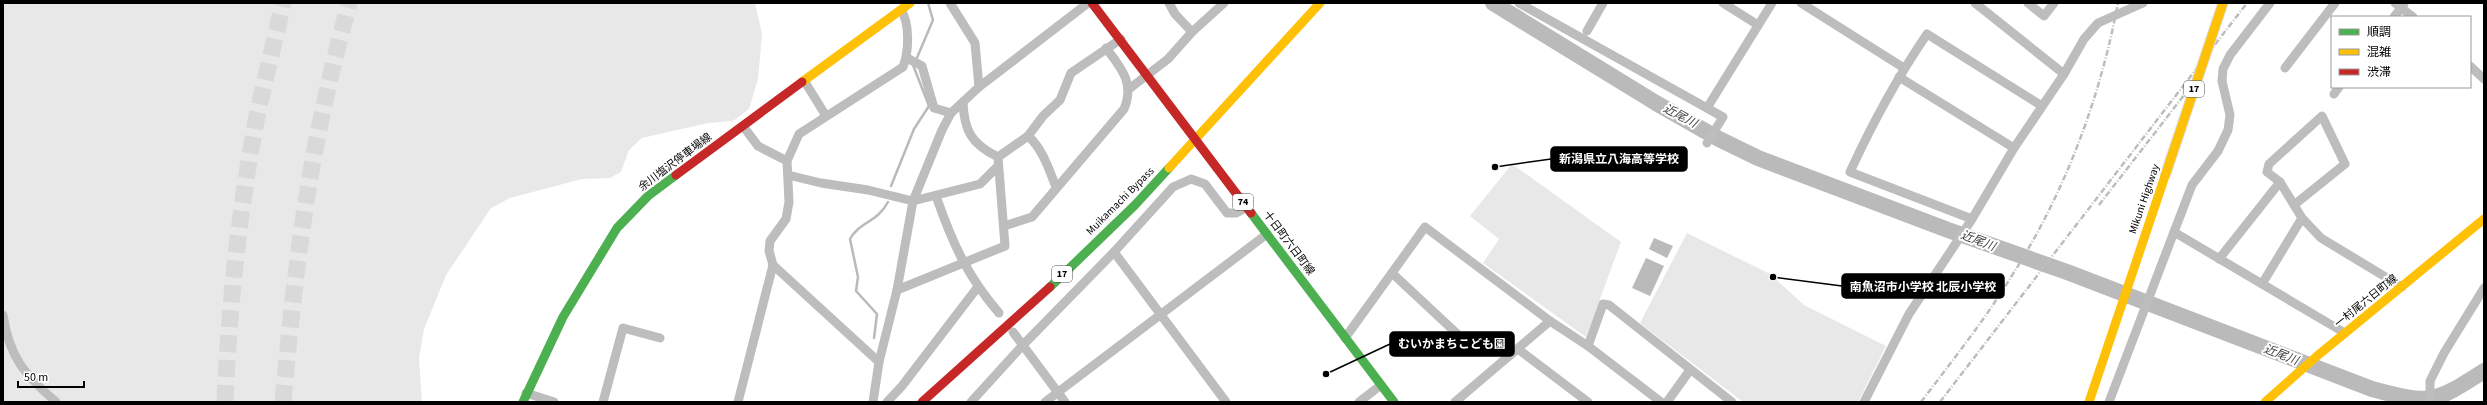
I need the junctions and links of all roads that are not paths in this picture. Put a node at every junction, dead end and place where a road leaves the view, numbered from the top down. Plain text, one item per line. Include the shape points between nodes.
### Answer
1 (950, 3) edge
2 (1088, 3) edge
3 (1092, 3) edge
4 (1169, 3) edge
5 (1224, 3) edge
6 (1320, 3) edge
7 (1519, 3) edge
8 (1603, 3) edge
9 (1723, 3) edge
10 (1772, 3) edge
11 (1801, 3) edge
12 (2028, 3) edge
13 (2054, 3) edge
14 (2143, 3) edge
15 (2222, 3) edge
16 (2270, 3) edge
17 (2335, 3) edge
18 (1980, 4) edge
19 (907, 5) edge
20 (2400, 5) edge
21 (2394, 16) edge
22 (2412, 16) edge
23 (1758, 25) junction
24 (1587, 31) dead end
25 (1192, 32) junction
26 (1121, 38) junction
27 (1106, 48) junction
28 (907, 58) junction
29 (2471, 67) edge
30 (1904, 68) junction
31 (2285, 68) dead end
32 (2064, 74) junction
33 (1148, 75) junction
34 (1899, 77) junction
35 (2484, 79) edge
36 (805, 82) junction
37 (979, 87) junction
38 (1129, 89) junction
39 (963, 102) junction
40 (2042, 106) junction
41 (1707, 108) junction
42 (951, 113) junction
43 (826, 116) junction
44 (744, 126) junction
45 (1028, 136) junction
46 (1196, 140) junction
47 (1708, 142) dead end
48 (2014, 148) junction
49 (787, 161) junction
50 (998, 162) junction
51 (788, 175) junction
52 (2280, 182) junction
53 (1056, 187) junction
54 (936, 196) junction
55 (913, 201) junction
56 (2294, 205) junction
57 (1246, 207) junction
58 (2302, 218) junction
59 (1972, 219) junction
60 (2484, 219) edge
61 (1004, 226) junction
62 (2174, 232) junction
63 (1267, 234) junction
64 (1114, 252) junction
65 (2219, 259) junction
66 (963, 264) junction
67 (773, 265) junction
68 (1392, 273) junction
69 (2262, 284) junction
70 (2402, 287) junction
71 (977, 288) junction
72 (2484, 288) edge
73 (897, 290) junction
74 (999, 313) dead end
75 (3, 314) edge
76 (1160, 314) junction
77 (1550, 321) junction
78 (1013, 332) dead end
79 (2345, 333) junction
80 (660, 338) dead end
81 (1345, 338) junction
82 (1468, 344) dead end
83 (1022, 346) junction
84 (1588, 346) junction
85 (1518, 348) junction
86 (879, 362) junction
87 (1690, 370) junction
88 (1381, 385) junction
89 (1058, 392) junction
90 (525, 398) edge
91 (56, 402) edge
92 (554, 402) edge
93 (603, 402) edge
94 (738, 402) edge
95 (873, 402) edge
96 (887, 402) edge
97 (922, 402) edge
98 (971, 402) edge
99 (1045, 402) edge
100 (1065, 402) edge
101 (1226, 402) edge
102 (1359, 402) edge
103 (1394, 402) edge
104 (1455, 402) edge
105 (1588, 402) edge
106 (1661, 402) edge
107 (1668, 402) edge
108 (1732, 402) edge
109 (1864, 402) edge
110 (2089, 402) edge
111 (2108, 402) edge
112 (2265, 402) edge
113 (2430, 402) edge

1 - 37 street via 975,42
2 - 37 street
3 - 26 main road, 十日町六日町線 / 74
4 - 25 street via 1175,14
5 - 25 street
6 - 46 main road, Muikamachi Bypass / 17
7 - 41 street
8 - 24 street
9 - 23 street
10 - 23 street
11 - 30 street
12 - 13 street via 2044,16
14 - 32 street via 2098,23 2084,39
15 - 110 main road, Mikuni Highway / 17, bridge
16 - 62 street via 2230,55 2223,69 2222,81 2230,115 2228,130 2218,152 2192,185
17 - 31 street
18 - 32 street
19 - 28 street
19 - 36 main road, 余川塩沢停車場線
20 - 21 street
20 - 22 street
23 - 41 street
25 - 33 street via 1168,59
26 - 27 street
26 - 33 main road, 十日町六日町線 / 74
27 - 38 street via 1126,75
27 - 45 street via 1071,73 1060,100 1043,116
28 - 42 street via 922,66 934,108
28 - 43 street via 903,66
29 - 35 street
30 - 34 street
30 - 40 street via 1927,34
32 - 40 street
33 - 38 street
33 - 46 main road, 十日町六日町線 / 74
34 - 48 street
34 - 59 street via 1875,118 1850,172
36 - 43 street
36 - 44 main road, 余川塩沢停車場線
37 - 39 street
38 - 53 street via 1124,109
39 - 42 street
39 - 50 street via 964,123 970,135
40 - 48 street
41 - 47 street via 1723,117
42 - 55 street via 925,168
43 - 49 street via 799,134
44 - 49 street via 758,146
44 - 90 main road, 余川塩沢停車場線 via 648,196 617,228 563,318
45 - 50 street
45 - 53 street via 1043,157
46 - 57 main road, 十日町六日町線 / 74
46 - 97 main road, Muikamachi Bypass / 17 via 1135,204 1032,304
48 - 59 street
49 - 51 street
50 - 54 street via 980,184
50 - 61 street
51 - 55 street
51 - 67 street via 789,202 786,219 770,241 769,252
52 - 56 street
52 - 56 street via 2267,172 2268,164 2322,116 2345,164
52 - 65 street
53 - 61 street via 1032,217
54 - 55 street
54 - 66 street
55 - 73 street
56 - 58 street
57 - 63 main road, 十日町六日町線 / 74
57 - 64 street via 1236,213 1227,213 1205,184 1191,180 1173,187
58 - 69 street
58 - 70 street via 2321,238
59 - 109 street via 1909,314
60 - 70 main road, 一村尾六日町線
61 - 66 street via 1005,246
62 - 65 street
62 - 111 street
63 - 76 street
63 - 81 main road, 十日町六日町線 / 74
64 - 76 street
64 - 83 street
65 - 69 street
66 - 71 street
66 - 73 street
67 - 86 street
67 - 94 street
68 - 77 street via 1425,227
68 - 81 street
68 - 82 street
69 - 79 street
70 - 79 main road, 一村尾六日町線
71 - 74 street
71 - 96 street
72 - 113 street via 2444,352 2430,381
73 - 86 street
75 - 91 street via 5,332 13,355 29,378
76 - 89 street
76 - 101 street
77 - 84 street
77 - 85 street
78 - 83 street
79 - 112 main road, 一村尾六日町線
80 - 93 street via 623,328
81 - 88 main road, 十日町六日町線 / 74
83 - 89 street
83 - 98 street
84 - 87 street via 1603,304 1609,305
84 - 106 street
85 - 104 street
85 - 105 street
86 - 95 street
87 - 107 street
87 - 108 street
88 - 102 street
88 - 103 main road, 十日町六日町線 / 74
89 - 99 street
89 - 100 street
90 - 92 street

